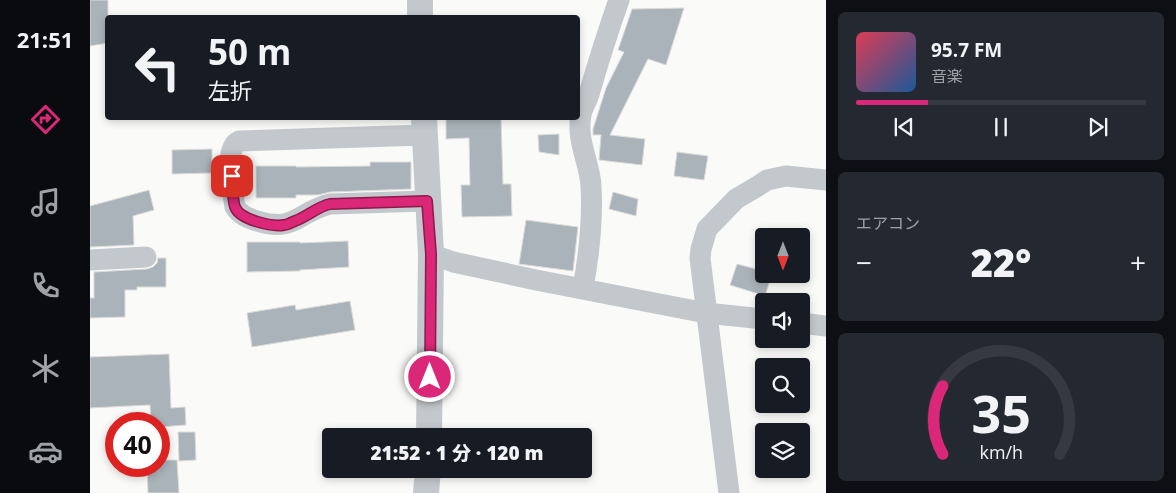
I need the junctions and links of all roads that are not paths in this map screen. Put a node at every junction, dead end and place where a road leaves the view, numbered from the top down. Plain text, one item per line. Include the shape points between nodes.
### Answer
1 (420, 0) edge
2 (618, 0) edge
3 (420, 15) edge
4 (424, 126) edge
5 (826, 180) edge
6 (427, 201) junction
7 (431, 254) junction
8 (146, 257) dead end
9 (90, 260) edge
10 (583, 288) junction
11 (706, 313) junction
12 (755, 318) edge
13 (810, 324) edge
14 (826, 326) edge
15 (430, 428) edge
16 (427, 478) edge
17 (426, 493) edge
18 (729, 493) edge

1 - 3 street
2 - 10 street via 580,115 581,145 591,186
4 - 6 street
4 - 6 street via 239,141 231,151 230,160 235,207 248,218 269,225 284,225 330,204
5 - 11 street via 786,176 767,180 736,199 707,229 700,258
6 - 7 street
7 - 10 street via 453,262
7 - 15 street
8 - 9 street
10 - 11 street
11 - 12 street
11 - 18 street
13 - 14 street
16 - 17 street

